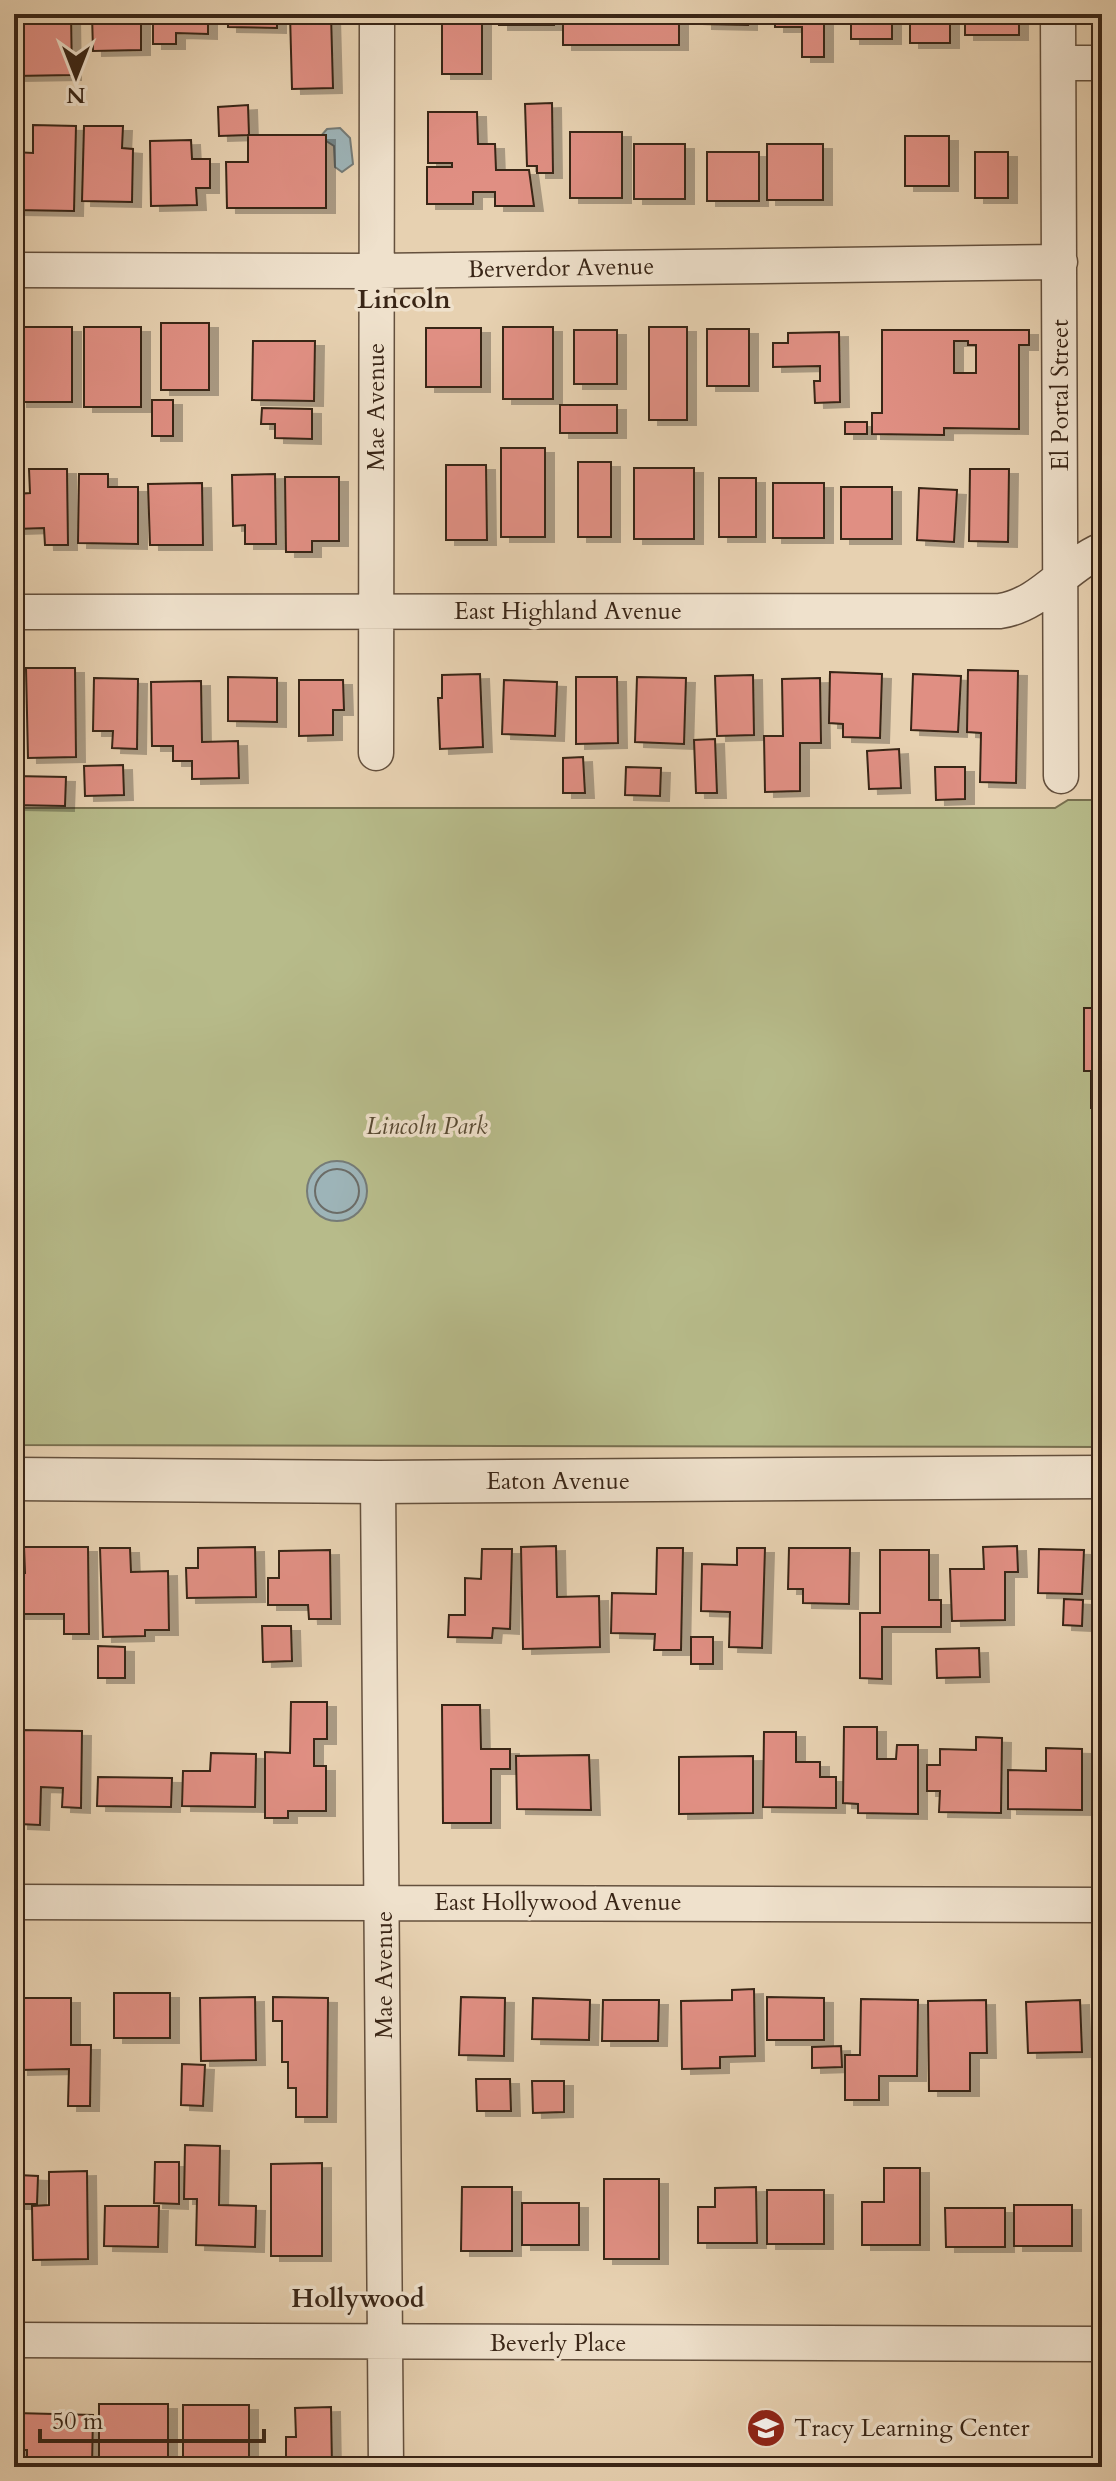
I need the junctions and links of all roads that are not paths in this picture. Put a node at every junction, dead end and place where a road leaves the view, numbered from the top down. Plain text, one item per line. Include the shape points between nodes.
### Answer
1 (377, 14) edge
2 (1058, 14) edge
3 (1059, 63) junction
4 (1102, 63) edge
5 (1060, 262) junction
6 (14, 270) edge
7 (376, 271) junction
8 (1102, 550) edge
9 (1061, 578) junction
10 (377, 611) junction
11 (14, 612) edge
12 (376, 753) dead end
13 (1061, 776) dead end
14 (1102, 1477) edge
15 (14, 1479) edge
16 (378, 1482) junction
17 (14, 1902) edge
18 (384, 1902) junction
19 (1102, 1905) edge
20 (14, 2340) edge
21 (386, 2341) junction
22 (1102, 2344) edge
23 (386, 2467) edge

1 - 7 street, Mae Avenue
2 - 3 street, El Portal Street
3 - 4 street
3 - 5 street, El Portal Street
5 - 7 street, Berverdor Avenue
5 - 9 street, El Portal Street
6 - 7 street, Berverdor Avenue
7 - 10 street, Mae Avenue
8 - 9 street, East Highland Avenue
9 - 10 street, East Highland Avenue via 1021,608 1000,611
9 - 13 street, El Portal Street
10 - 11 street, East Highland Avenue
10 - 12 street, Mae Avenue
14 - 16 street, Eaton Avenue
15 - 16 street, Eaton Avenue
16 - 18 street, Mae Avenue
17 - 18 street, East Hollywood Avenue
18 - 19 street, East Hollywood Avenue
18 - 21 street, Mae Avenue
20 - 21 street, Beverly Place
21 - 22 street, Beverly Place
21 - 23 street, Mae Avenue

